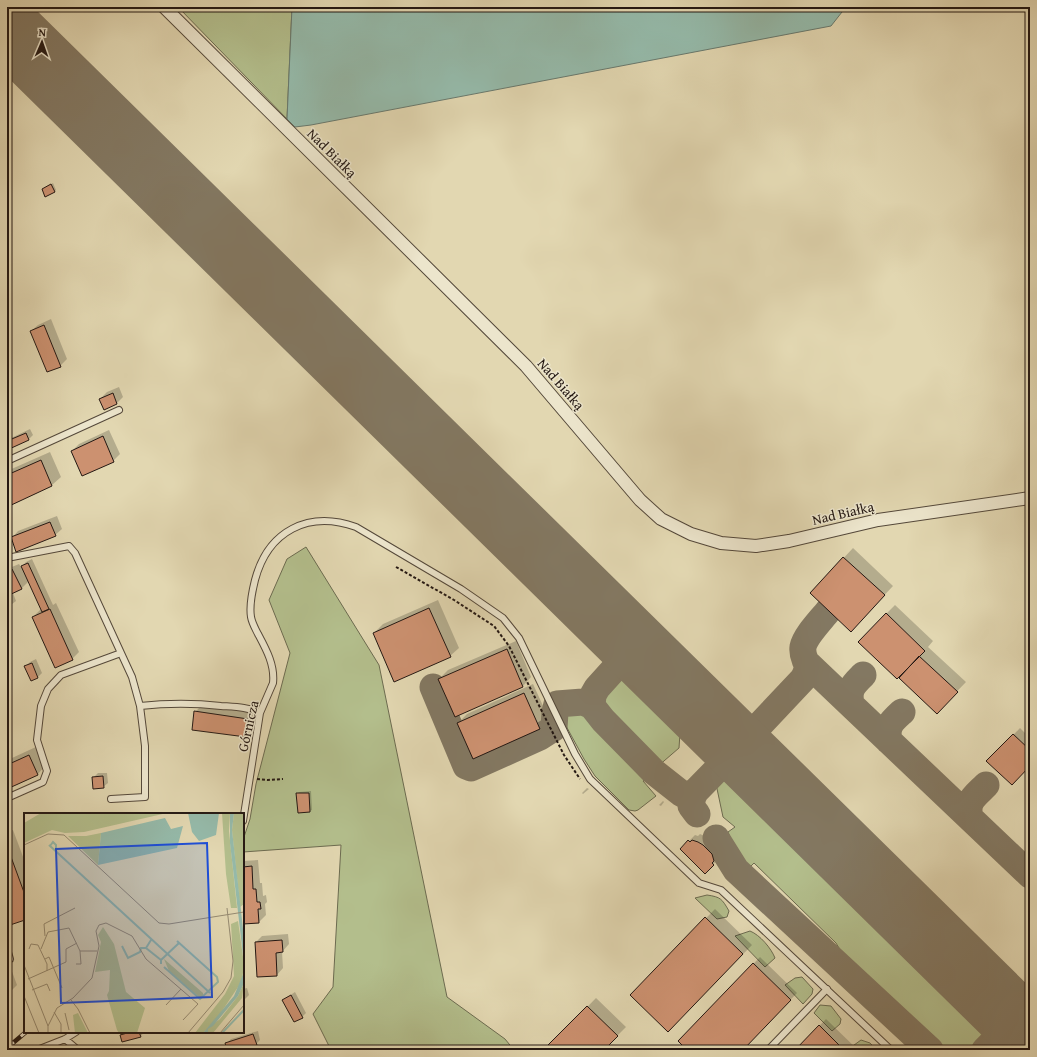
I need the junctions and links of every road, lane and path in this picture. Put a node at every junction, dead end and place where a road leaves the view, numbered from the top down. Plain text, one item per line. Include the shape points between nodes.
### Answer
1 (164, 7) edge
2 (119, 410) dead end
3 (7, 462) edge
4 (1030, 498) edge
5 (7, 558) edge
6 (396, 567) dead end
7 (121, 653) junction
8 (140, 706) junction
9 (260, 713) junction
10 (250, 779) junction
11 (283, 779) dead end
12 (584, 785) dead end
13 (7, 798) edge
14 (111, 799) dead end
15 (244, 815) edge
16 (7, 949) edge
17 (10, 958) dead end
18 (827, 989) junction
19 (74, 1033) edge
20 (65, 1039) junction
21 (37, 1050) edge
22 (78, 1050) edge
23 (768, 1050) edge
24 (891, 1050) edge

1 - 4 street, Nad Białką via 526,366 640,500 661,519 691,534 721,543 756,546 878,520
2 - 3 lane
5 - 7 lane via 69,546 75,553
6 - 12 path via 494,626 509,646 564,755
7 - 8 lane via 132,677
7 - 13 lane via 61,675 48,689 41,706 38,727 38,740 47,771 43,782
8 - 9 lane via 204,704 250,708
8 - 14 lane via 145,746 145,797
9 - 10 lane, Górnicza
9 - 18 lane, Górnicza via 273,683 274,672 251,617 253,586 261,561 273,543 292,529 310,522 325,520 356,527 461,589 502,618 519,638 574,754 590,779 699,883 721,890
10 - 11 path
10 - 15 lane, Górnicza
16 - 17 lane
18 - 23 lane
18 - 24 lane
19 - 20 lane
20 - 21 lane
20 - 22 lane

